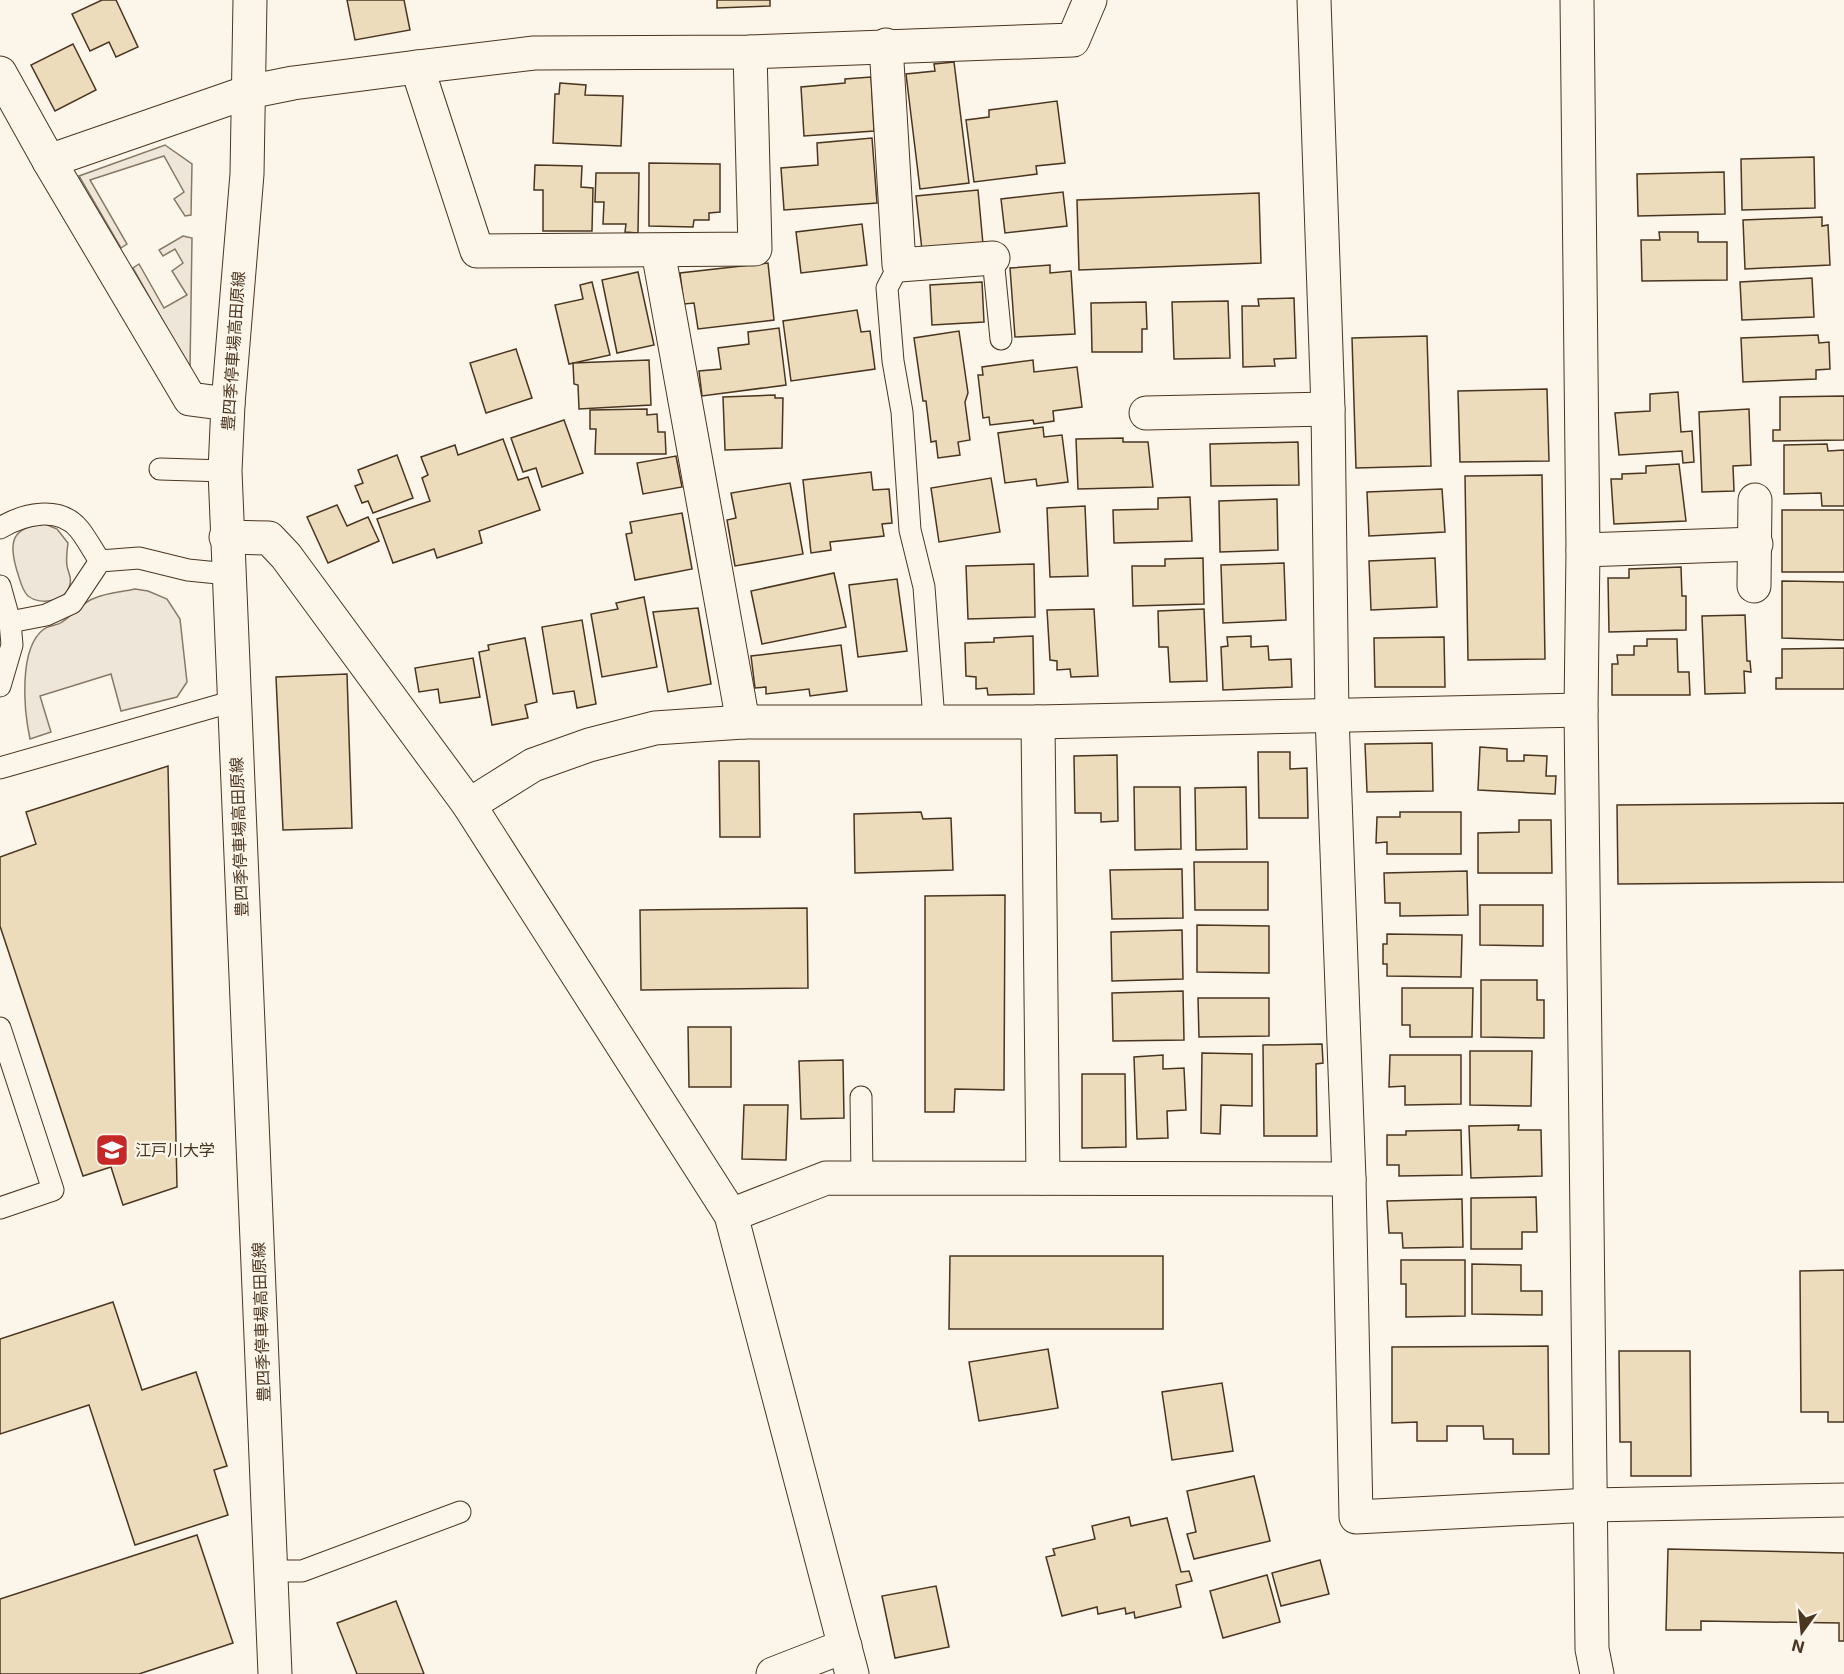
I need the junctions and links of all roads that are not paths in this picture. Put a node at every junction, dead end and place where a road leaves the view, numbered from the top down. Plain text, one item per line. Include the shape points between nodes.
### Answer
1 (250, 0) edge
2 (1090, 0) edge
3 (1314, 0) edge
4 (1577, 0) edge
5 (886, 45) junction
6 (750, 52) junction
7 (417, 67) junction
8 (0, 73) edge
9 (248, 92) junction
10 (49, 161) junction
11 (658, 251) junction
12 (993, 258) joint
13 (899, 265) junction
14 (1001, 339) dead end
15 (228, 404) junction
16 (1328, 409) junction
17 (1146, 413) dead end
18 (160, 469) dead end
19 (225, 471) junction
20 (1755, 500) dead end
21 (0, 528) edge
22 (226, 537) junction
23 (1756, 544) junction
24 (1582, 550) junction
25 (100, 561) junction
26 (228, 574) junction
27 (0, 586) edge
28 (1754, 586) dead end
29 (10, 622) junction
30 (0, 686) edge
31 (234, 701) junction
32 (1581, 710) junction
33 (1332, 716) junction
34 (934, 720) junction
35 (743, 722) junction
36 (1038, 722) junction
37 (0, 768) edge
38 (469, 805) junction
39 (0, 1028) edge
40 (861, 1096) dead end
41 (862, 1178) junction
42 (1043, 1178) junction
43 (1349, 1179) junction
44 (0, 1208) edge
45 (731, 1215) junction
46 (1844, 1500) edge
47 (1591, 1506) junction
48 (460, 1512) dead end
49 (271, 1571) junction
50 (849, 1660) edge
51 (784, 1672) edge
52 (275, 1674) edge
53 (1597, 1674) edge

1 - 9 street, 豊四季停車場高田原線
2 - 5 street via 1073,40
3 - 16 street
4 - 24 street
5 - 6 street
5 - 13 street
6 - 7 street via 534,53
6 - 11 street via 755,249
7 - 9 street
7 - 11 street via 477,250
8 - 10 street
9 - 10 street
9 - 15 street, 豊四季停車場高田原線 via 247,174
10 - 15 street via 190,399
11 - 35 street
12 - 13 street
12 - 14 lane
13 - 34 lane via 887,288 902,412 910,530 924,587
15 - 19 street, 豊四季停車場高田原線
16 - 17 street
16 - 33 street
18 - 19 lane
19 - 22 street, 豊四季停車場高田原線
20 - 23 street
21 - 25 lane via 36,514 60,516 78,528
22 - 26 street, 豊四季停車場高田原線
22 - 38 street via 269,538 286,556
23 - 24 street
23 - 28 street
24 - 32 street
25 - 26 lane via 139,558 188,570
25 - 29 lane via 72,603 46,615
26 - 31 street, 豊四季停車場高田原線
27 - 29 lane
29 - 30 lane via 12,645
31 - 37 lane
31 - 49 street, 豊四季停車場高田原線
32 - 33 street
32 - 47 street
33 - 36 street
33 - 43 street
34 - 35 street
34 - 36 street
35 - 38 street via 656,728 589,745 533,765
36 - 42 street
38 - 45 street
39 - 44 lane via 53,1190
40 - 41 lane
41 - 42 street
41 - 45 street via 826,1178
42 - 43 street
43 - 47 street via 1356,1517
45 - 50 street
46 - 47 street
47 - 53 street via 1592,1649
48 - 49 lane via 302,1571
49 - 52 street, 豊四季停車場高田原線
50 - 51 street

